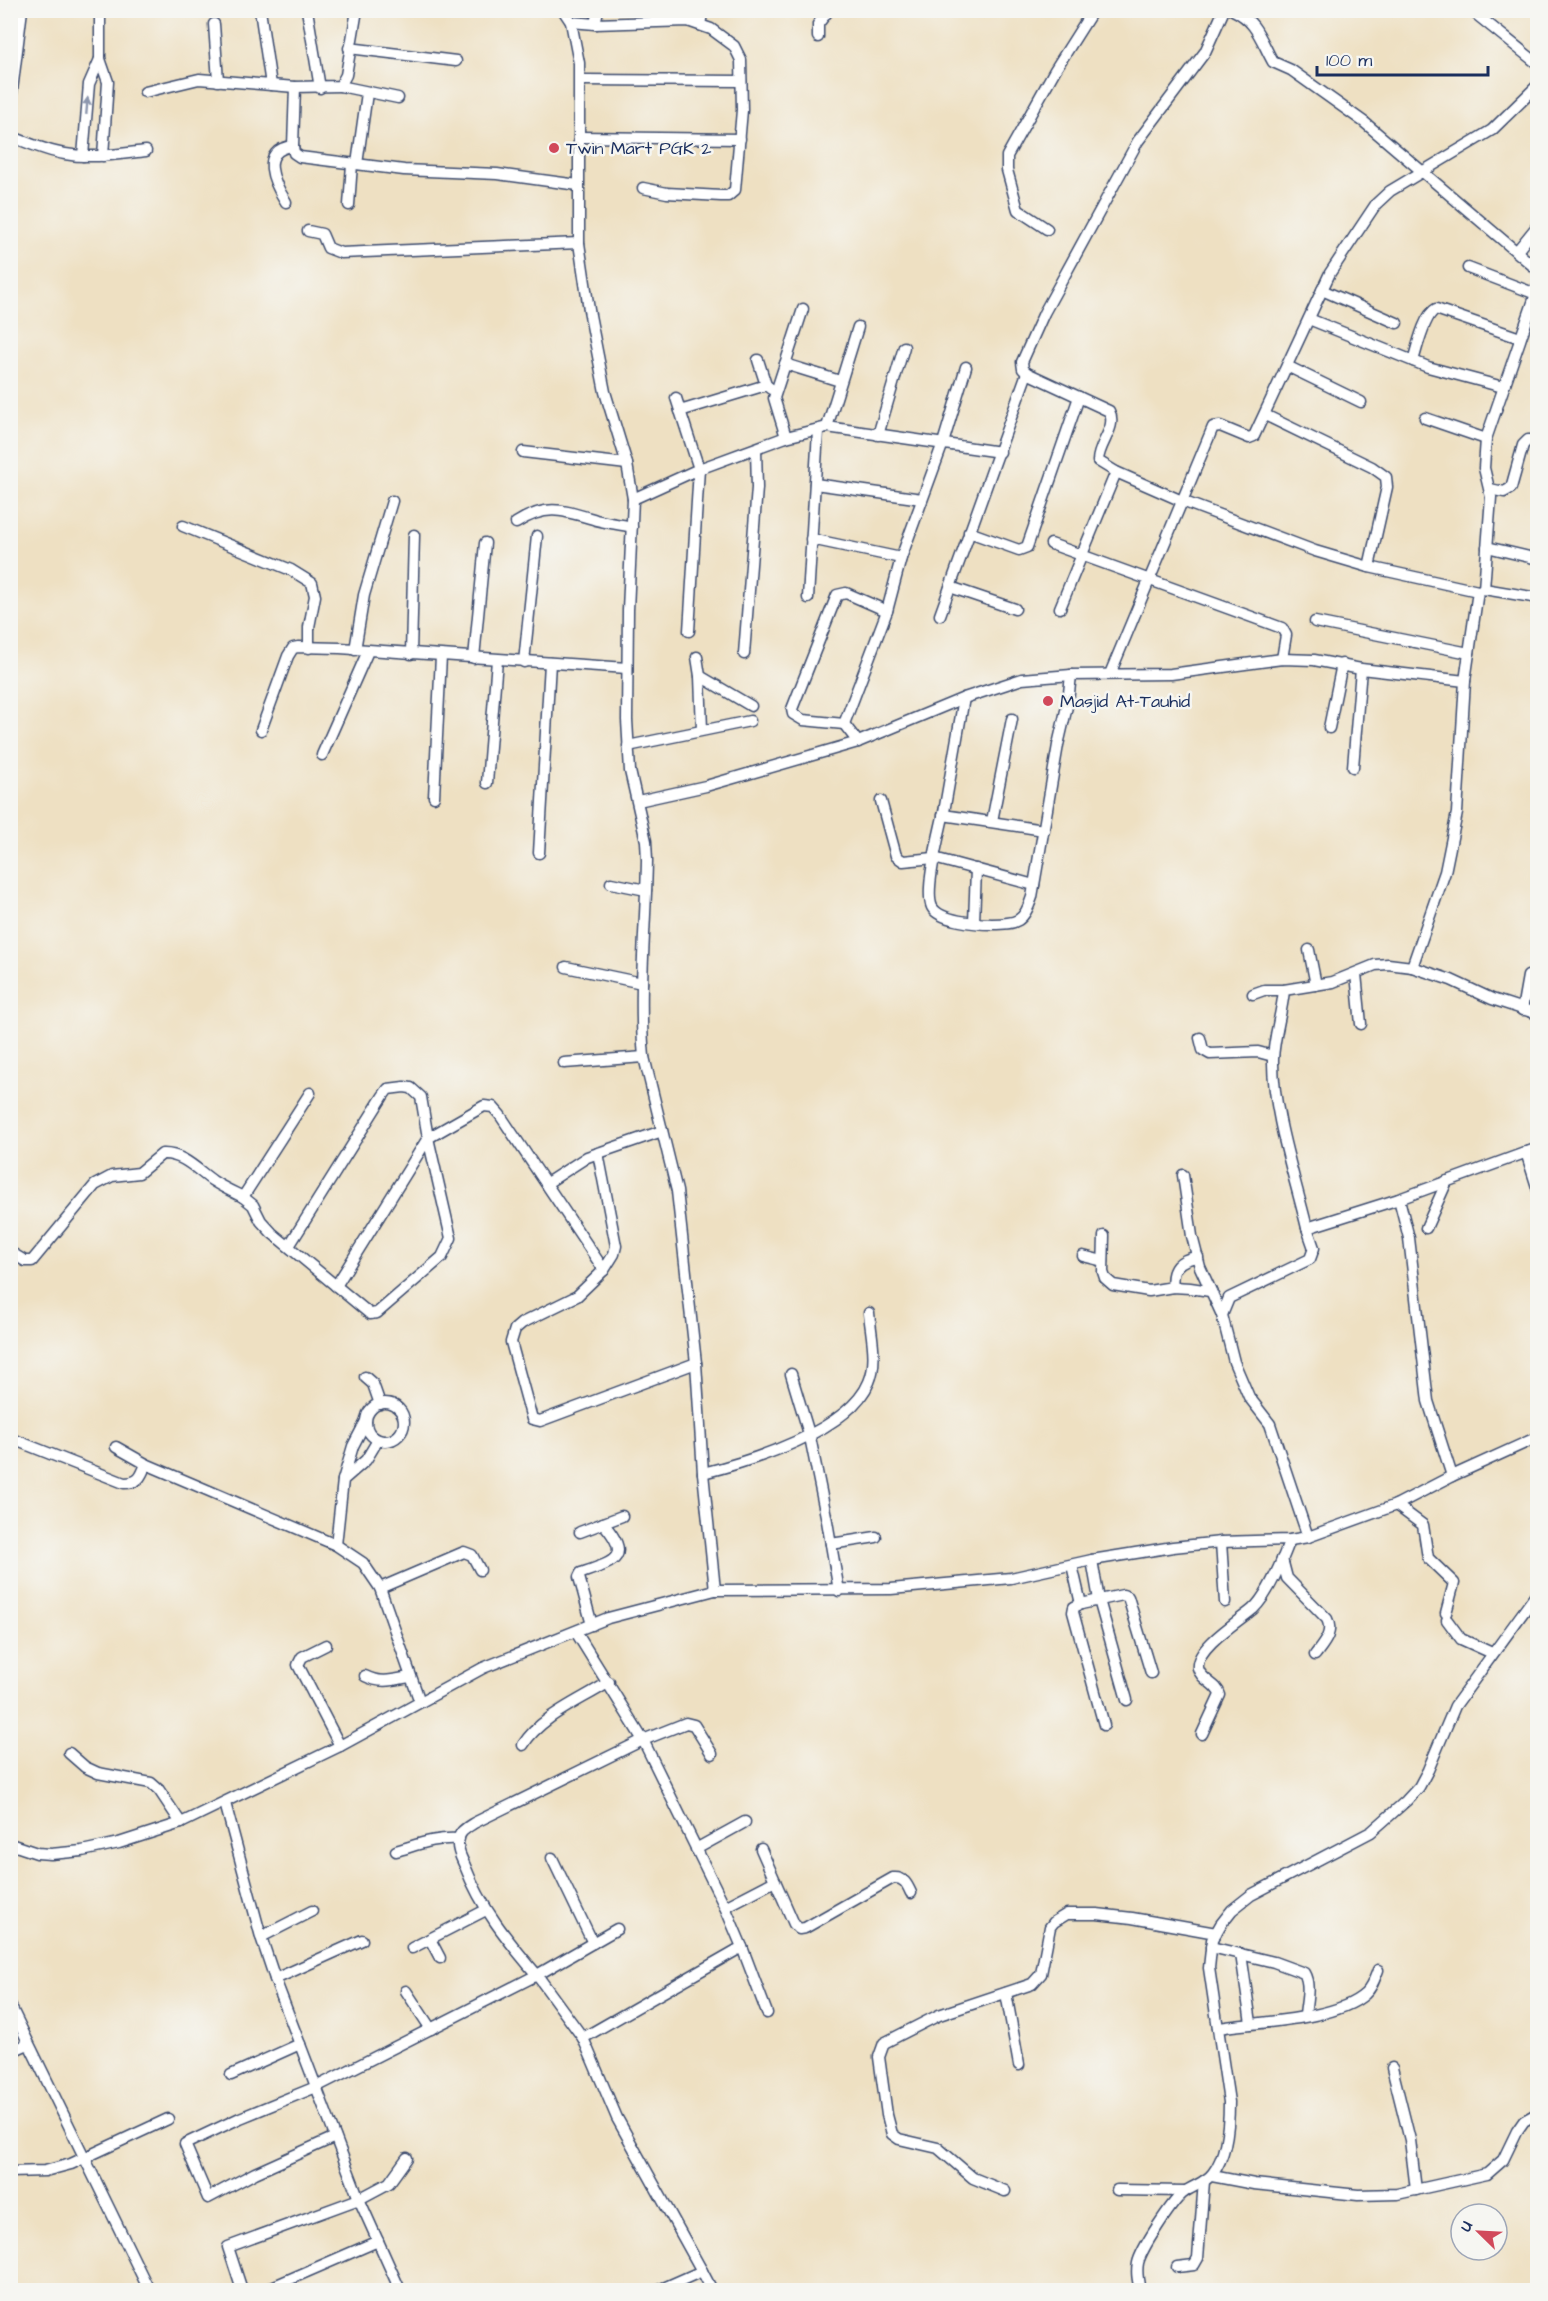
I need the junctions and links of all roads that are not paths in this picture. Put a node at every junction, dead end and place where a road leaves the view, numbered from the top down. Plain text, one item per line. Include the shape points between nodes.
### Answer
1 (22, 10) edge
2 (100, 10) edge
3 (260, 10) edge
4 (307, 10) edge
5 (357, 10) edge
6 (563, 10) edge
7 (598, 10) edge
8 (653, 10) edge
9 (703, 10) edge
10 (829, 10) edge
11 (1224, 10) edge
12 (1233, 10) edge
13 (1471, 10) edge
14 (1091, 11) edge
15 (571, 22) junction
16 (651, 22) junction
17 (214, 24) dead end
18 (596, 24) junction
19 (700, 24) junction
20 (818, 37) dead end
21 (349, 48) junction
22 (100, 59) junction
23 (456, 61) dead end
24 (1538, 64) edge
25 (580, 80) junction
26 (218, 81) junction
27 (741, 81) junction
28 (271, 85) junction
29 (1538, 85) edge
30 (340, 86) junction
31 (295, 87) junction
32 (320, 88) junction
33 (145, 92) dead end
34 (367, 93) junction
35 (398, 98) dead end
36 (10, 107) edge
37 (10, 136) edge
38 (579, 137) junction
39 (740, 139) junction
40 (292, 146) junction
41 (146, 151) dead end
42 (83, 156) junction
43 (103, 156) junction
44 (355, 164) junction
45 (1422, 171) junction
46 (578, 185) junction
47 (643, 188) dead end
48 (286, 202) dead end
49 (349, 205) dead end
50 (1538, 225) edge
51 (1047, 229) dead end
52 (308, 231) dead end
53 (579, 243) junction
54 (1517, 251) junction
55 (1468, 268) dead end
56 (1538, 270) edge
57 (1322, 290) junction
58 (1537, 291) edge
59 (803, 309) dead end
60 (1309, 319) junction
61 (1397, 323) dead end
62 (858, 327) dead end
63 (1520, 338) junction
64 (904, 347) dead end
65 (758, 360) dead end
66 (1413, 361) junction
67 (785, 364) junction
68 (1287, 366) junction
69 (966, 367) dead end
70 (1027, 373) junction
71 (840, 381) junction
72 (766, 385) junction
73 (1503, 387) junction
74 (776, 393) junction
75 (1079, 397) junction
76 (676, 398) dead end
77 (1361, 402) dead end
78 (680, 411) junction
79 (1265, 415) junction
80 (1425, 418) dead end
81 (822, 429) junction
82 (878, 435) junction
83 (786, 438) junction
84 (1486, 439) junction
85 (1538, 440) edge
86 (943, 443) junction
87 (756, 449) junction
88 (523, 452) dead end
89 (1000, 452) junction
90 (627, 464) junction
91 (699, 469) junction
92 (1116, 472) junction
93 (815, 484) junction
94 (1490, 489) junction
95 (633, 499) junction
96 (922, 499) junction
97 (392, 501) dead end
98 (1182, 501) junction
99 (516, 523) dead end
100 (183, 526) dead end
101 (633, 527) junction
102 (969, 532) junction
103 (414, 534) dead end
104 (537, 536) dead end
105 (812, 539) junction
106 (485, 543) dead end
107 (1051, 544) dead end
108 (1487, 547) junction
109 (1081, 554) junction
110 (902, 558) junction
111 (1538, 559) edge
112 (1368, 567) junction
113 (1148, 580) junction
114 (950, 587) junction
115 (1481, 590) junction
116 (808, 598) dead end
117 (1538, 598) edge
118 (1060, 608) dead end
119 (1015, 609) dead end
120 (887, 611) junction
121 (940, 615) dead end
122 (1315, 622) dead end
123 (689, 631) dead end
124 (309, 648) junction
125 (355, 650) junction
126 (368, 651) junction
127 (1469, 653) junction
128 (411, 654) junction
129 (744, 654) dead end
130 (441, 656) junction
131 (697, 657) dead end
132 (474, 658) junction
133 (1282, 659) junction
134 (497, 660) junction
135 (524, 662) junction
136 (550, 663) junction
137 (1342, 664) junction
138 (627, 668) junction
139 (1361, 669) junction
140 (1110, 674) junction
141 (1071, 675) junction
142 (700, 676) junction
143 (1465, 681) junction
144 (964, 698) junction
145 (751, 706) dead end
146 (1012, 719) dead end
147 (750, 721) dead end
148 (844, 724) junction
149 (1329, 728) dead end
150 (261, 730) dead end
151 (702, 730) junction
152 (858, 742) junction
153 (628, 746) junction
154 (322, 755) dead end
155 (1353, 766) dead end
156 (487, 783) dead end
157 (435, 797) dead end
158 (638, 801) junction
159 (881, 801) dead end
160 (943, 815) junction
161 (992, 821) junction
162 (1044, 830) junction
163 (539, 853) dead end
164 (934, 858) junction
165 (976, 869) junction
166 (611, 884) dead end
167 (1034, 885) junction
168 (646, 890) junction
169 (974, 922) junction
170 (1309, 950) dead end
171 (566, 967) dead end
172 (1412, 967) junction
173 (1356, 974) junction
174 (1528, 976) dead end
175 (642, 983) junction
176 (1316, 985) junction
177 (1284, 990) junction
178 (1253, 994) dead end
179 (1522, 1010) junction
180 (1538, 1014) edge
181 (1361, 1024) dead end
182 (1200, 1038) dead end
183 (1273, 1056) junction
184 (644, 1058) junction
185 (564, 1064) dead end
186 (310, 1093) dead end
187 (662, 1131) junction
188 (428, 1138) junction
189 (1538, 1148) edge
190 (1526, 1152) junction
191 (598, 1153) junction
192 (1183, 1175) dead end
193 (1447, 1181) junction
194 (547, 1183) junction
195 (1538, 1190) edge
196 (243, 1197) junction
197 (1399, 1200) junction
198 (1307, 1228) junction
199 (1426, 1228) dead end
200 (1104, 1236) dead end
201 (289, 1246) junction
202 (10, 1252) edge
203 (1083, 1256) dead end
204 (1198, 1257) junction
205 (1103, 1262) junction
206 (604, 1270) junction
207 (336, 1286) junction
208 (1173, 1287) junction
209 (1210, 1291) junction
210 (869, 1313) dead end
211 (1222, 1315) junction
212 (696, 1363) junction
213 (791, 1374) dead end
214 (365, 1377) dead end
215 (380, 1404) junction
216 (366, 1421) junction
217 (810, 1437) junction
218 (1538, 1437) edge
219 (10, 1438) edge
220 (378, 1440) junction
221 (116, 1447) dead end
222 (146, 1464) junction
223 (703, 1473) junction
224 (1452, 1476) junction
225 (344, 1480) junction
226 (1396, 1505) junction
227 (622, 1516) dead end
228 (603, 1523) junction
229 (580, 1532) dead end
230 (876, 1537) dead end
231 (1308, 1537) junction
232 (1290, 1540) junction
233 (1221, 1542) junction
234 (831, 1544) junction
235 (336, 1545) junction
236 (1282, 1559) junction
237 (1092, 1560) junction
238 (1072, 1565) junction
239 (480, 1570) dead end
240 (380, 1588) junction
241 (715, 1590) junction
242 (839, 1591) junction
243 (1538, 1592) edge
244 (1099, 1600) junction
245 (1225, 1602) dead end
246 (1081, 1604) junction
247 (592, 1625) junction
248 (576, 1632) junction
249 (327, 1645) dead end
250 (1492, 1653) junction
251 (1315, 1655) dead end
252 (1151, 1673) dead end
253 (365, 1676) dead end
254 (410, 1677) junction
255 (609, 1682) junction
256 (1127, 1700) dead end
257 (420, 1702) junction
258 (1104, 1725) dead end
259 (1202, 1734) dead end
260 (642, 1740) junction
261 (523, 1745) dead end
262 (340, 1746) junction
263 (69, 1753) dead end
264 (712, 1754) dead end
265 (225, 1803) junction
266 (181, 1822) junction
267 (745, 1822) dead end
268 (459, 1839) junction
269 (10, 1844) edge
270 (696, 1849) junction
271 (761, 1849) dead end
272 (396, 1851) dead end
273 (552, 1858) dead end
274 (775, 1881) junction
275 (911, 1893) dead end
276 (726, 1906) junction
277 (486, 1910) junction
278 (312, 1911) dead end
279 (617, 1929) dead end
280 (1216, 1933) junction
281 (261, 1937) junction
282 (430, 1939) junction
283 (362, 1940) dead end
284 (593, 1943) junction
285 (741, 1947) junction
286 (1211, 1947) junction
287 (412, 1948) dead end
288 (1241, 1954) junction
289 (440, 1958) dead end
290 (1378, 1970) dead end
291 (537, 1975) junction
292 (275, 1979) junction
293 (406, 1991) dead end
294 (1006, 1993) junction
295 (10, 2005) edge
296 (767, 2013) dead end
297 (1305, 2016) junction
298 (1251, 2023) junction
299 (1218, 2028) junction
300 (431, 2029) junction
301 (583, 2038) junction
302 (28, 2044) junction
303 (300, 2044) junction
304 (10, 2052) edge
305 (1019, 2065) dead end
306 (1392, 2068) dead end
307 (231, 2074) dead end
308 (316, 2087) junction
309 (1538, 2113) edge
310 (168, 2119) dead end
311 (335, 2137) junction
312 (85, 2158) junction
313 (406, 2158) dead end
314 (10, 2172) edge
315 (1208, 2178) junction
316 (1117, 2190) dead end
317 (1416, 2190) junction
318 (1005, 2191) dead end
319 (1185, 2191) junction
320 (359, 2199) junction
321 (378, 2241) junction
322 (1177, 2267) dead end
323 (702, 2271) junction
324 (148, 2290) edge
325 (242, 2290) edge
326 (265, 2290) edge
327 (398, 2290) edge
328 (659, 2290) edge
329 (712, 2290) edge
330 (1140, 2290) edge

1 - 36 street
2 - 22 street
3 - 28 street
4 - 32 street
5 - 21 street
6 - 15 street
7 - 18 street
8 - 16 street
9 - 19 street
10 - 20 street via 819,21
11 - 70 street via 1204,52 1138,141 1050,302 1022,362
12 - 45 street via 1246,17 1260,33 1273,62 1291,70 1364,122
13 - 24 street
14 - 51 street via 1007,156 1018,210
15 - 18 street
15 - 25 street
16 - 18 street
16 - 19 street
17 - 26 street
19 - 27 street via 734,46 741,60
21 - 23 street
21 - 30 street via 346,75
42 -> 22 street via 89,84
22 - 43 street via 108,82
25 - 27 street
25 - 38 street
26 - 28 street
26 - 33 street via 192,80
27 - 39 street
28 - 31 street
29 - 45 street via 1492,129
30 - 32 street
30 - 34 street
31 - 32 street
31 - 40 street
34 - 35 street
34 - 44 street
37 - 42 street via 53,151
38 - 39 street
38 - 46 street
39 - 47 street via 737,186 729,196 666,194
40 - 44 street via 300,157
40 - 48 street via 279,149 272,164 274,181
41 - 43 street
42 - 43 street
44 - 46 street via 497,174
44 - 49 street
45 - 54 street
45 - 57 street via 1376,204
46 - 53 street
50 - 54 street
52 - 53 street via 322,234 328,248 341,253
53 - 90 street via 605,392
54 - 56 street
55 - 58 street
57 - 60 street
57 - 61 street
58 - 63 street
59 - 67 street
60 - 66 street
60 - 68 street
62 - 71 street
63 - 66 street via 1436,309 1426,320
63 - 73 street
64 - 82 street
65 - 72 street
66 - 73 street
67 - 71 street
67 - 74 street
68 - 77 street
68 - 79 street
69 - 86 street
70 - 75 street
70 - 89 street
71 - 81 street
72 - 74 street
72 - 78 street
73 - 84 street
74 - 83 street
75 - 92 street via 1111,415 1112,423 1098,458 1100,464
75 - 102 street via 1027,547 1019,550
76 - 78 street
78 - 91 street
79 - 98 street via 1251,438 1213,427
79 - 112 street via 1386,477
80 - 84 street
81 - 82 street
81 - 83 street
81 - 93 street
82 - 86 street
83 - 87 street
84 - 94 street via 1484,468
85 - 94 street via 1528,440 1523,445 1511,488 1504,492
86 - 89 street
86 - 96 street
87 - 91 street
87 - 129 street via 757,488
88 - 90 street
89 - 102 street
90 - 95 street
91 - 95 street
91 - 123 street
92 - 98 street
92 - 109 street
93 - 96 street
93 - 105 street
94 - 108 street
95 - 101 street
96 - 110 street
97 - 125 street via 364,595
98 - 112 street
98 - 113 street
99 - 101 street via 538,511 563,510
100 - 124 street via 291,570 312,583 315,596
101 - 138 street
102 - 114 street
103 - 128 street
104 - 135 street
105 - 110 street
105 - 116 street
106 - 132 street
107 - 109 street
108 - 111 street
108 - 115 street
109 - 113 street
109 - 118 street
110 - 120 street
112 - 115 street
113 - 133 street via 1282,628 1286,635
113 - 140 street
114 - 119 street
114 - 121 street
115 - 117 street
115 - 127 street
120 - 148 street
120 - 148 street via 846,593 837,595 792,709 793,714 804,720
122 - 127 street
124 - 125 street
124 - 150 street via 291,651
125 - 126 street
126 - 128 street
126 - 154 street
127 - 143 street
128 - 130 street
130 - 132 street
130 - 157 street
131 - 142 street
132 - 134 street
133 - 137 street
133 - 140 street via 1171,674
134 - 135 street
134 - 156 street
135 - 136 street
136 - 138 street
136 - 163 street
137 - 139 street
137 - 149 street
138 - 153 street
139 - 143 street
139 - 155 street
140 - 141 street
141 - 144 street via 1022,679
141 - 162 street
142 - 145 street
142 - 151 street
143 - 172 street via 1457,813 1445,872
144 - 152 street
144 - 160 street
146 - 161 street
147 - 151 street
148 - 152 street
151 - 153 street
152 - 158 street via 706,786
153 - 158 street
158 - 168 street via 646,841
159 - 164 street via 896,856 903,861
160 - 161 street
160 - 164 street
161 - 162 street
162 - 167 street
164 - 165 street
164 - 169 street via 932,906 946,918
165 - 167 street
165 - 169 street
166 - 168 street
167 - 169 street via 1028,909 1017,922
168 - 175 street
170 - 176 street
171 - 175 street
172 - 173 street via 1375,965
172 - 179 street
173 - 176 street
173 - 181 street
174 - 179 street
175 - 184 street
176 - 177 street
177 - 178 street
177 - 183 street
179 - 180 street
182 - 183 street via 1201,1047 1210,1054 1258,1052
183 - 198 street via 1281,1123
184 - 185 street
184 - 187 street
186 - 196 street
187 - 191 street
187 - 212 street via 677,1191
188 - 194 street via 476,1109 493,1107
188 - 201 street via 418,1093 404,1087 388,1089
188 - 207 street
188 - 207 street via 451,1231 447,1251 375,1314 367,1313
189 - 190 street
190 - 193 street
190 - 195 street
191 - 194 street
191 - 206 street via 616,1246
192 - 204 street
193 - 197 street
193 - 199 street
194 - 206 street
196 - 201 street via 253,1205 266,1227
196 - 202 street via 191,1164 162,1154 139,1173 112,1176 95,1185 32,1261
197 - 198 street
197 - 224 street via 1409,1238 1428,1401
198 - 211 street via 1314,1248 1310,1259 1234,1294
200 - 205 street
201 - 207 street
203 - 205 street
204 - 208 street via 1180,1262 1174,1269
204 - 209 street
205 - 208 street via 1105,1278 1113,1285 1149,1291
206 - 212 street via 577,1296 515,1329 511,1342 532,1419 540,1421
208 - 209 street
209 - 211 street
210 - 217 street via 874,1365 870,1381 862,1396
211 - 231 street via 1234,1362 1249,1397 1270,1424
212 - 223 street
213 - 217 street
214 - 215 street via 378,1393
215 - 216 street via 370,1410
215 - 220 street via 396,1407 405,1423 400,1434 390,1441
216 - 220 street via 369,1433
216 - 225 street via 353,1446
217 - 223 street
217 - 234 street
218 - 224 street
219 - 222 street via 124,1483 141,1478
220 - 225 street via 366,1460
221 - 222 street
222 - 235 street
223 - 241 street
224 - 226 street
225 - 235 street
226 - 231 street
226 - 250 street via 1423,1525 1428,1558 1454,1583 1446,1616 1461,1640
227 - 228 street
228 - 229 street
228 - 247 street via 616,1544 616,1557 579,1577
230 - 234 street
231 - 232 street
232 - 233 street
232 - 236 street
233 - 237 street
233 - 245 street
234 - 242 street
235 - 240 street via 363,1563
236 - 251 street via 1287,1578 1329,1624 1328,1636
236 - 259 street via 1258,1603 1202,1653 1200,1673 1220,1695
237 - 238 street
237 - 244 street
238 - 242 street via 1011,1578
238 - 246 street
239 - 240 street via 470,1553 464,1552
240 - 254 street
241 - 242 street
241 - 247 street
243 - 250 street
244 - 246 street
244 - 252 street via 1128,1597
244 - 256 street
246 - 258 street via 1073,1612
247 - 248 street
248 - 255 street
248 - 257 street via 483,1668
249 - 262 street via 302,1657 298,1665
250 - 280 street via 1455,1706 1428,1770 1406,1801 1371,1832 1251,1895 1232,1910
253 - 254 street via 385,1681
254 - 257 street
255 - 260 street
255 - 261 street via 548,1718
257 - 262 street
260 - 264 street via 689,1723
260 - 268 street via 474,1822 462,1831
260 - 270 street
262 - 265 street
263 - 266 street via 98,1773 151,1784
265 - 266 street
265 - 281 street
266 - 269 street via 120,1843 82,1851 37,1853
267 - 270 street
268 - 272 street via 431,1840
268 - 277 street via 458,1849
270 - 276 street
271 - 274 street
273 - 284 street
274 - 275 street via 794,1924 802,1929 893,1878 906,1882
274 - 276 street
276 - 285 street
277 - 282 street
277 - 291 street
278 - 281 street
279 - 284 street
280 - 286 street
280 - 294 street via 1132,1918 1067,1914 1050,1927 1037,1980
281 - 292 street
282 - 287 street
282 - 289 street
283 - 292 street
284 - 291 street
285 - 296 street
285 - 301 street
286 - 288 street
286 - 299 street via 1209,1968
288 - 297 street via 1304,1973 1308,1989
288 - 298 street
290 - 297 street via 1364,1995 1333,2012
291 - 300 street
291 - 301 street
292 - 303 street
293 - 300 street
294 - 305 street
294 - 318 street via 939,2015 891,2038 884,2043 879,2057 892,2134 938,2148 973,2178
295 - 302 street
297 - 298 street
298 - 299 street
299 - 315 street via 1229,2121 1220,2160
300 - 308 street
301 - 323 street via 617,2118
302 - 304 street
302 - 312 street
303 - 307 street
303 - 308 street
306 - 317 street via 1410,2140
308 - 311 street
308 - 311 street via 185,2144 208,2198
309 - 317 street via 1524,2121 1503,2160 1487,2174
310 - 312 street
311 - 320 street
312 - 314 street via 56,2169
312 - 324 street
313 - 320 street via 389,2183
315 - 317 street via 1358,2195
315 - 319 street
315 - 322 street via 1198,2258 1194,2265
316 - 319 street
319 - 330 street via 1141,2255 1137,2273
320 - 321 street
320 - 325 street via 228,2247
321 - 326 street
321 - 327 street
323 - 328 street
323 - 329 street

